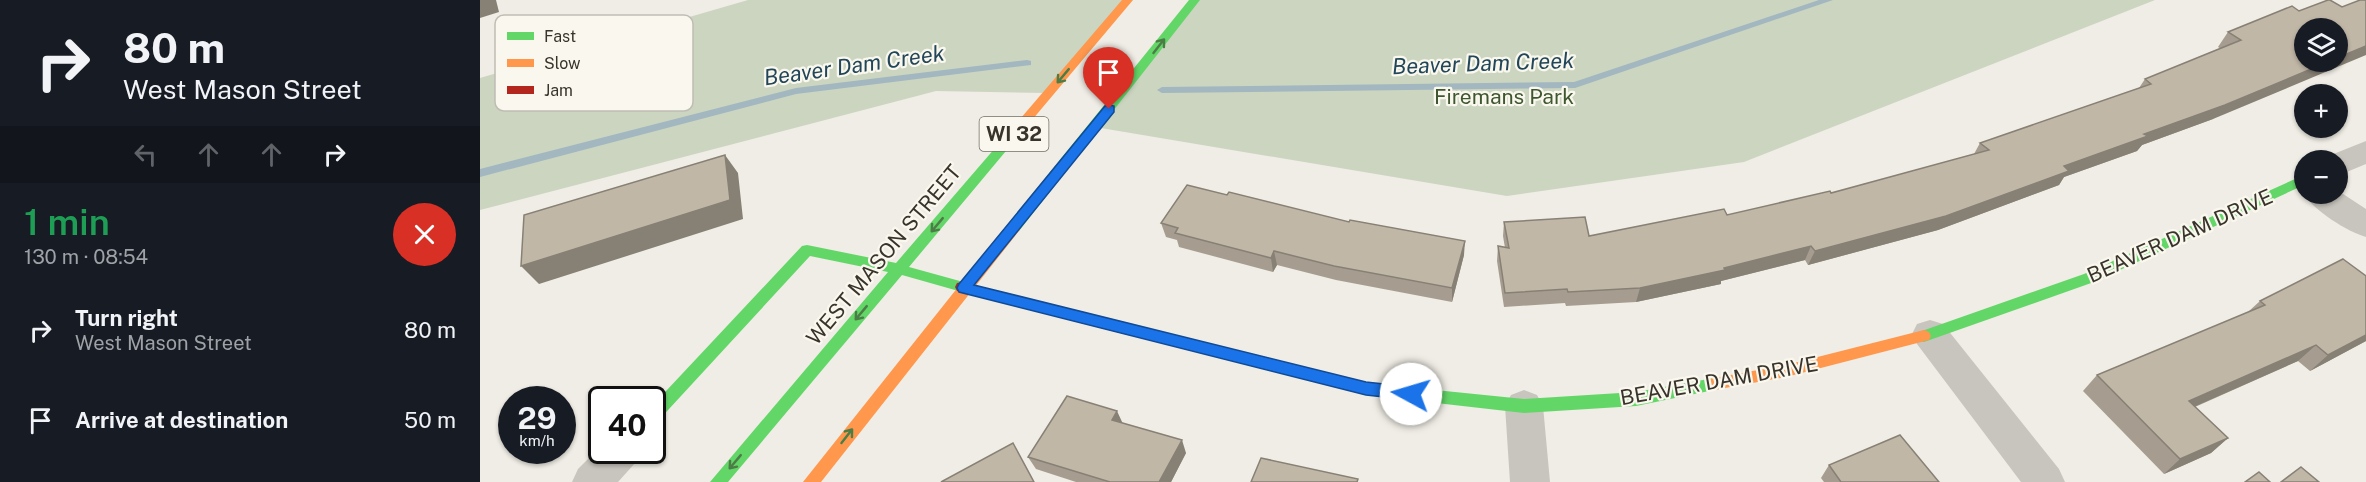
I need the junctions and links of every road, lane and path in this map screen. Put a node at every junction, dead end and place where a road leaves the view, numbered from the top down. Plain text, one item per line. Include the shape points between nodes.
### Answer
1 (1128, 0) edge
2 (1195, 0) edge
3 (2366, 152) edge
4 (2348, 160) edge
5 (2294, 190) edge
6 (2336, 204) edge
7 (2366, 225) edge
8 (899, 269) junction
9 (964, 288) junction
10 (1930, 333) junction
11 (666, 402) edge
12 (1524, 405) junction
13 (609, 464) edge
14 (592, 482) edge
15 (718, 482) edge
16 (811, 482) edge
17 (1530, 482) edge
18 (2045, 482) edge

1 -> 8 street, WEST MASON STREET / WI 32
9 -> 2 street, WI 32
3 - 4 street
5 - 10 street, BEAVER DAM DRIVE via 2089,278
6 - 7 street
8 - 9 street, BEAVER DAM DRIVE
8 - 11 street, BEAVER DAM DRIVE via 807,250
8 -> 15 street, WEST MASON STREET / WI 32
9 - 12 street, BEAVER DAM DRIVE via 1366,389
16 -> 9 street, WI 32
10 - 12 street, BEAVER DAM DRIVE via 1786,371 1636,399
10 - 18 street
12 - 17 street
13 - 14 street

